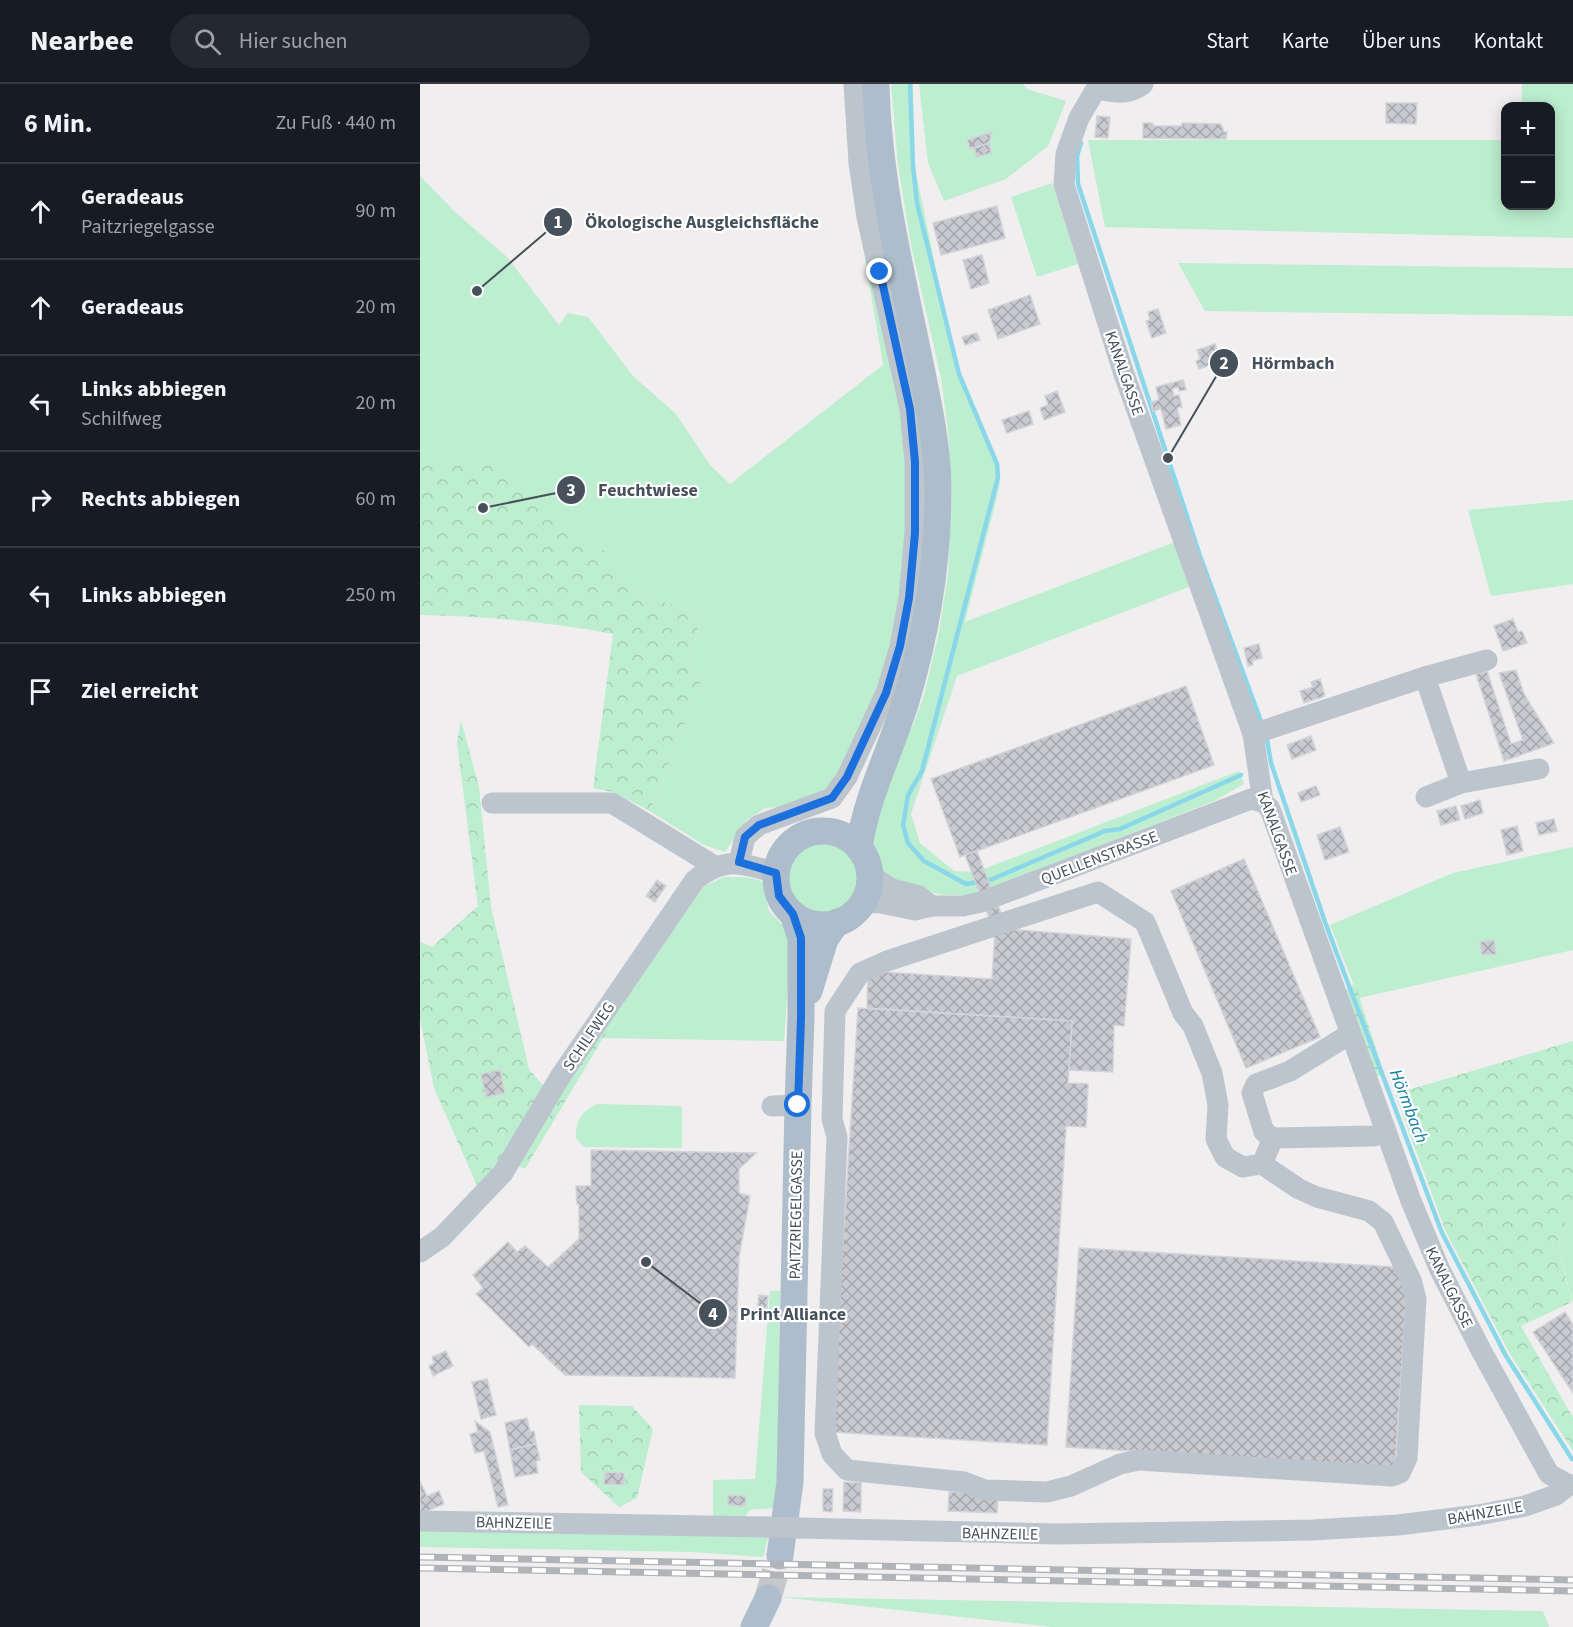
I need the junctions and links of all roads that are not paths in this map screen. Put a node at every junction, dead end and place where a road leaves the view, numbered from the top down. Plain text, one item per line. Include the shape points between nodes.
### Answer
1 (854, 84) edge
2 (876, 84) edge
3 (1143, 84) edge
4 (1102, 89) edge
5 (1487, 660) dead end
6 (1425, 678) junction
7 (1253, 734) junction
8 (885, 756) junction
9 (1539, 769) dead end
10 (1461, 783) junction
11 (1426, 796) dead end
12 (1263, 802) junction
13 (492, 804) dead end
14 (832, 831) junction
15 (860, 848) junction
16 (739, 862) junction
17 (716, 867) junction
18 (776, 873) junction
19 (869, 874) junction
20 (863, 902) junction
21 (932, 906) junction
22 (793, 914) junction
23 (837, 922) junction
24 (801, 1018) junction
25 (1350, 1034) junction
26 (1386, 1133) junction
27 (1273, 1138) junction
28 (1262, 1164) junction
29 (420, 1252) edge
30 (1571, 1485) edge
31 (420, 1521) edge
32 (780, 1556) tunnel mouth
33 (768, 1598) tunnel mouth
34 (754, 1627) edge

1 - 16 street via 867,217 910,409 915,533 909,598 886,693 847,777 832,798 759,825 745,837
2 - 8 main road via 886,201 931,417 938,490 933,574 921,641 906,702
3 - 4 street via 1125,93
4 - 7 street, KANALGASSE via 1079,118 1066,154 1064,184 1124,374
5 - 6 street
6 - 7 street
6 - 10 street
7 - 12 street, KANALGASSE
8 - 14 main road via 841,824
8 - 15 main road via 861,832
9 - 10 street
10 - 11 street
12 - 21 street, QUELLENSTRASSE via 1251,799 981,902
12 - 25 street, KANALGASSE via 1270,809
13 - 17 street via 612,803
14 - 15 main road
14 - 18 main road via 817,831 795,840 780,858
15 - 19 main road
16 - 17 street, SCHILFWEG
16 - 18 street, SCHILFWEG
17 - 29 street, SCHILFWEG via 695,880 560,1077 503,1173 442,1237
18 - 22 main road via 779,896
19 - 20 main road
19 - 21 street, QUELLENSTRASSE via 892,889 920,896
20 - 21 street, QUELLENSTRASSE via 915,910
20 - 23 main road
22 - 23 main road via 814,924
22 - 24 main road, PAITZRIEGELGASSE via 801,938
23 - 24 main road, PAITZRIEGELGASSE via 825,939
24 - 32 main road, PAITZRIEGELGASSE via 785,1106 790,1482
25 - 26 street, KANALGASSE
25 - 27 street via 1290,1071 1256,1084 1252,1093 1264,1132
26 - 27 street
26 - 30 street, KANALGASSE via 1436,1260 1482,1352 1550,1474
27 - 28 street
28 - 28 street via 1243,1167 1225,1157 1216,1138 1218,1105 1212,1073 1145,922 1098,892 887,961 860,974 835,1011 832,1119 837,1137 825,1433 832,1454 848,1470 964,1482 985,1490 1047,1492 1139,1460 1392,1476 1400,1473 1408,1447 1416,1299 1411,1280 1383,1222 1376,1216 1299,1189
30 - 31 street, BAHNZEILE, bridge via 1525,1506 1421,1522 1312,1530 1057,1534
33 - 34 main road

